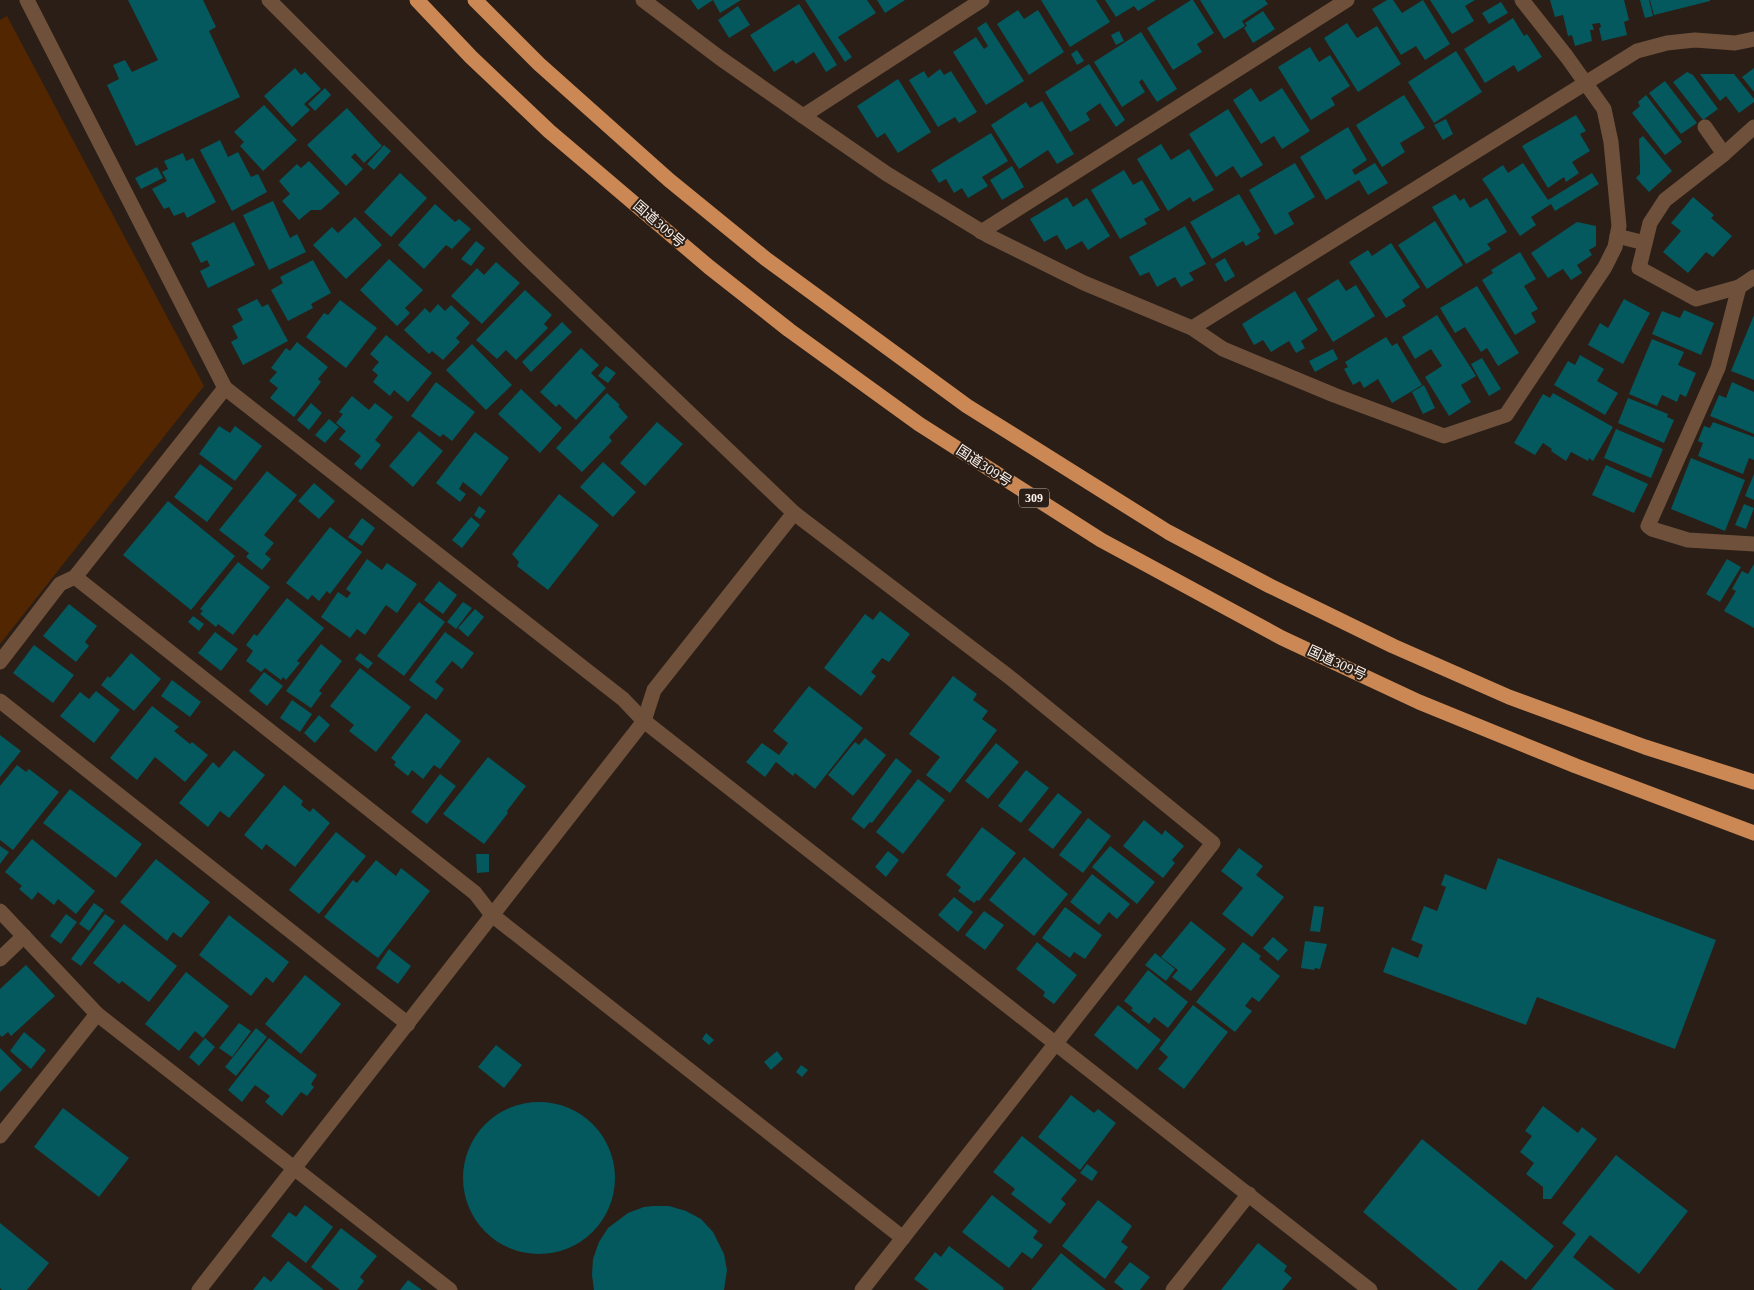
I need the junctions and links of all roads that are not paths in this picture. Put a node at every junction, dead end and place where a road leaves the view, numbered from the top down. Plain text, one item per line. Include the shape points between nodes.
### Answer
1 (27, 0) edge
2 (269, 0) edge
3 (417, 0) edge
4 (475, 0) edge
5 (643, 0) edge
6 (982, 0) edge
7 (1347, 0) edge
8 (1522, 0) edge
9 (1754, 39) edge
10 (1585, 83) junction
11 (803, 116) junction
12 (1754, 127) edge
13 (1706, 128) dead end
14 (1724, 154) junction
15 (981, 232) junction
16 (1617, 236) junction
17 (1645, 244) junction
18 (1754, 277) edge
19 (1740, 287) junction
20 (1192, 328) junction
21 (225, 388) junction
22 (794, 514) junction
23 (1754, 544) edge
24 (75, 577) junction
25 (0, 662) edge
26 (0, 701) edge
27 (644, 722) junction
28 (1754, 782) edge
29 (1754, 833) edge
30 (0, 911) edge
31 (492, 915) junction
32 (24, 936) junction
33 (0, 959) edge
34 (97, 1014) junction
35 (408, 1024) junction
36 (1056, 1043) junction
37 (0, 1136) edge
38 (295, 1168) junction
39 (1249, 1194) junction
40 (903, 1238) junction
41 (199, 1290) edge
42 (450, 1290) edge
43 (862, 1290) edge
44 (1173, 1290) edge
45 (1370, 1290) edge

1 - 21 street
2 - 22 street via 524,255
3 - 29 highway, 国道309号 / 309 via 549,131 709,267 789,330 919,424 1101,540 1282,638 1419,702
4 - 28 highway via 539,64 669,180 766,259 967,406 1168,532 1393,646 1509,697 1645,747
5 - 11 street
6 - 11 street
7 - 15 street
8 - 10 street
9 - 10 street via 1667,42 1637,51
10 - 16 street via 1604,109 1611,142 1619,226
10 - 20 street
11 - 15 street via 887,174
12 - 14 street
13 - 14 street
14 - 17 street via 1665,200 1650,223
15 - 20 street via 1084,283
16 - 17 street
16 - 20 street via 1605,268 1506,415 1444,436 1223,350
17 - 19 street via 1639,268 1696,299
18 - 19 street
19 - 23 street via 1718,368 1648,526 1688,540
21 - 24 street
21 - 27 street via 623,699
22 - 27 street via 654,690
22 - 36 street via 1008,676 1213,843
24 - 25 street via 60,584
24 - 31 street via 476,893
26 - 35 street
27 - 31 street
27 - 36 street
30 - 32 street
31 - 35 street
31 - 40 street
32 - 33 street
32 - 34 street
34 - 37 street
34 - 38 street
35 - 38 street
36 - 39 street
36 - 40 street
38 - 41 street
38 - 42 street
39 - 44 street
39 - 45 street
40 - 43 street

